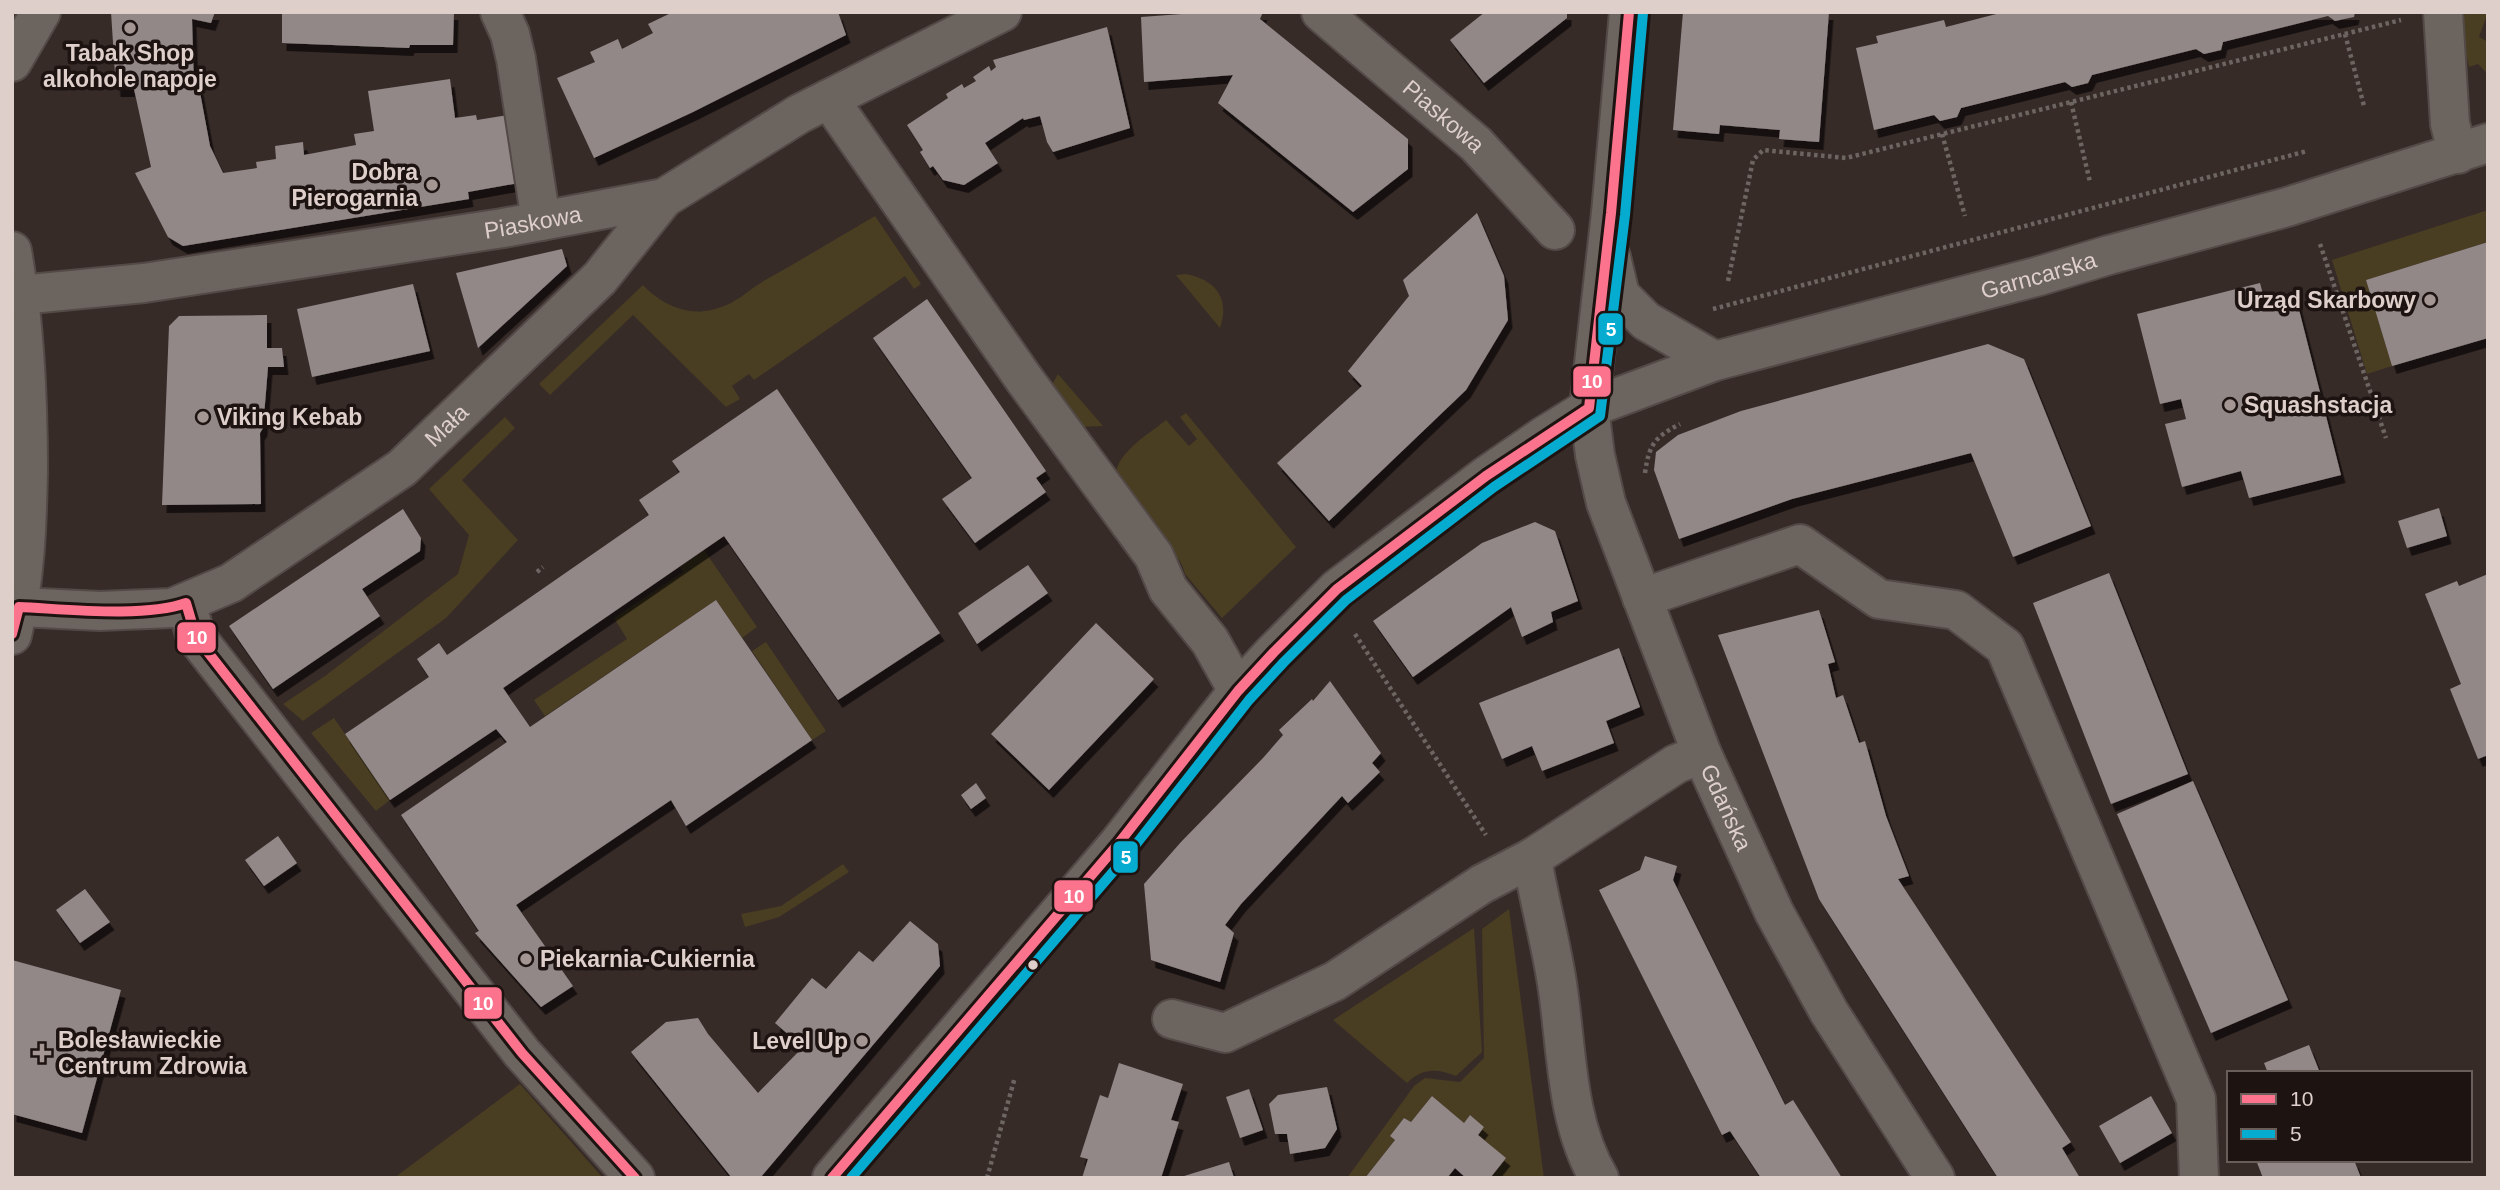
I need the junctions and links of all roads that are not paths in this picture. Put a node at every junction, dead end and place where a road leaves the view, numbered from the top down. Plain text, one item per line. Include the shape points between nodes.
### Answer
1 (41, 12) edge
2 (500, 12) edge
3 (1002, 12) edge
4 (1321, 12) edge
5 (1629, 12) edge
6 (2425, 15) edge
7 (12, 62) edge
8 (829, 99) junction
9 (2473, 149) edge
10 (664, 198) junction
11 (541, 221) junction
12 (1555, 230) dead end
13 (1608, 246) junction
14 (12, 251) edge
15 (20, 295) junction
16 (1715, 361) junction
17 (1590, 408) junction
18 (1642, 598) junction
19 (186, 603) junction
20 (16, 621) edge
21 (1238, 691) junction
22 (1702, 754) junction
23 (1520, 864) junction
24 (1172, 1020) dead end
25 (635, 1178) edge
26 (832, 1178) edge
27 (1598, 1178) edge
28 (1935, 1178) edge
29 (2199, 1178) edge

1 - 7 street
2 - 11 street via 516,60
3 - 8 street, Piaskowa
4 - 12 street, Piaskowa via 1476,144
5 - 13 street, Gdańska
6 - 9 street via 2450,124
8 - 10 street, Piaskowa
8 - 21 street via 1154,556 1168,589 1210,641
9 - 16 street, Garncarska via 2305,202
10 - 11 street, Piaskowa
10 - 19 street, Mała via 600,278 402,468 231,583
11 - 15 street, Piaskowa via 144,283
13 - 16 street via 1620,295 1646,321
13 - 17 street, Gdańska
14 - 15 street
15 - 20 street via 28,455 27,527
16 - 17 street, Garncarska
17 - 18 street, Gdańska via 1606,503
17 - 21 street, Garncarska via 1486,476 1337,589
18 - 22 street, Gdańska
18 - 29 street via 1800,544 1879,599 1956,610 2005,647 2196,1099
19 - 20 street, Mała
19 - 25 street via 196,637 372,864 522,1053
21 - 26 street, Garncarska via 1119,843
22 - 23 street via 1676,764
22 - 28 street, Gdańska via 1802,965
23 - 24 street via 1335,981 1225,1033
23 - 27 street via 1538,900 1558,987 1574,1108 1585,1155

